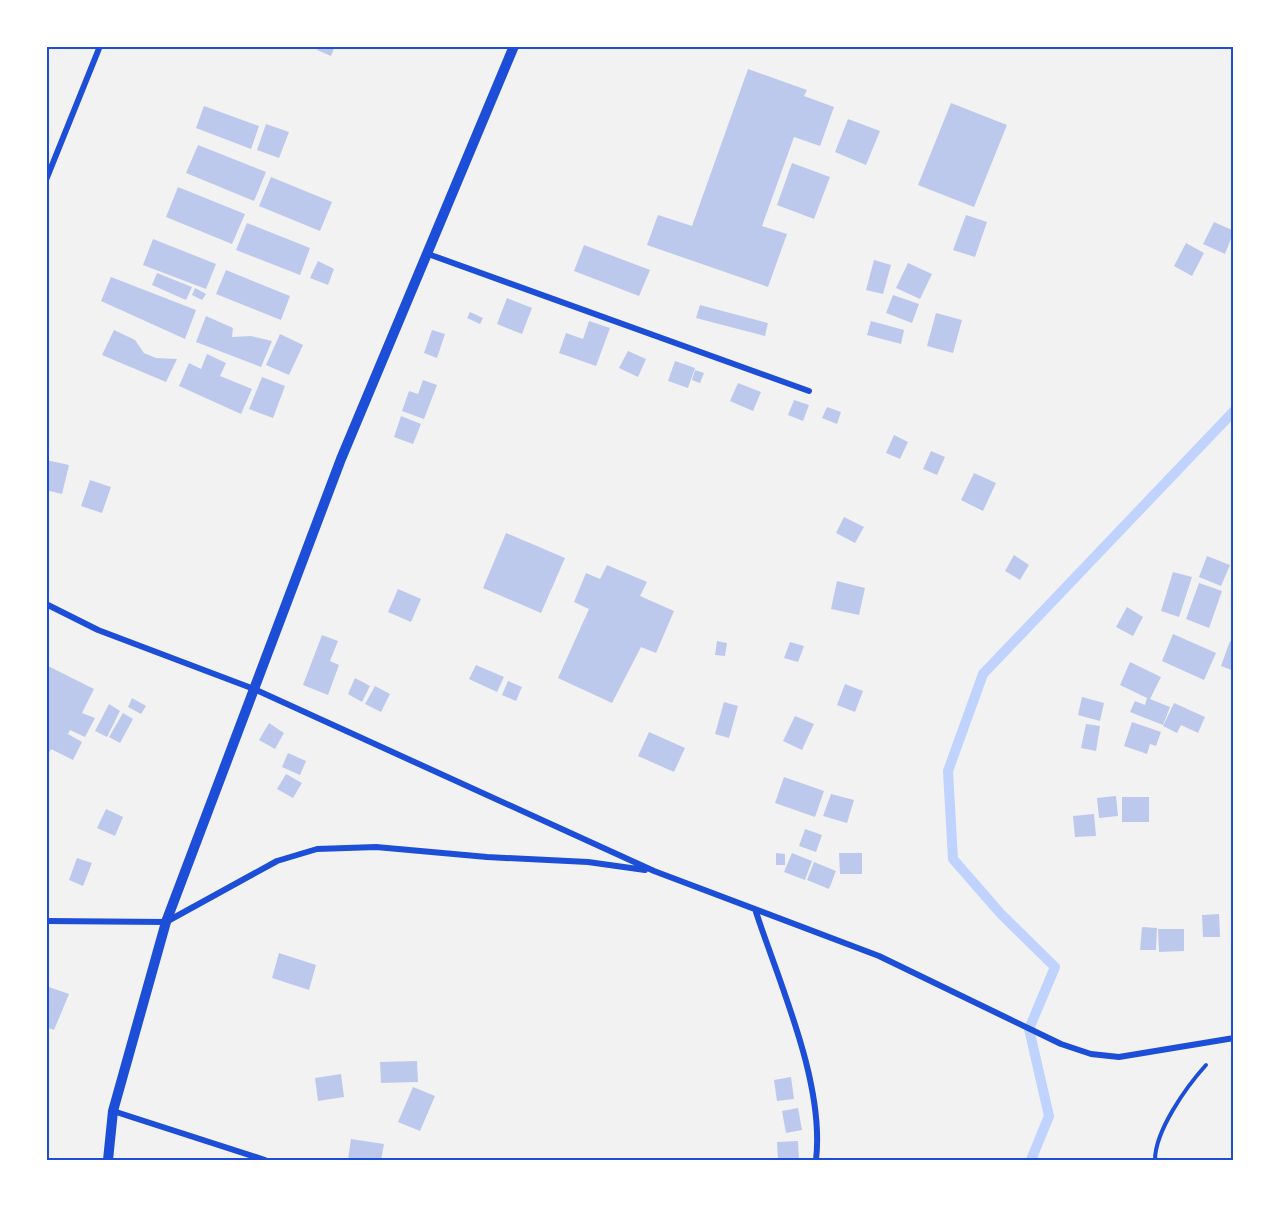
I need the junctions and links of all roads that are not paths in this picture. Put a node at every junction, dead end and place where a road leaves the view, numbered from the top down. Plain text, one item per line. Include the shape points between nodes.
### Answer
1 (100, 46) edge
2 (514, 46) edge
3 (46, 180) edge
4 (428, 254) junction
5 (809, 391) dead end
6 (46, 604) edge
7 (254, 689) junction
8 (654, 872) junction
9 (756, 912) junction
10 (46, 921) edge
11 (166, 922) junction
12 (1233, 1037) edge
13 (113, 1111) junction
14 (108, 1161) edge
15 (265, 1161) edge
16 (816, 1161) edge

1 - 3 street
2 - 4 street
4 - 5 street
4 - 7 street via 340,459
6 - 7 street via 98,630
7 - 8 street
7 - 11 street
8 - 9 street
8 - 11 street via 588,862 376,846 317,849 278,861
9 - 12 street via 879,956 1029,1029 1091,1054 1119,1057
9 - 16 street via 807,1068 819,1134
10 - 11 street
11 - 13 street
13 - 14 street
13 - 15 street

